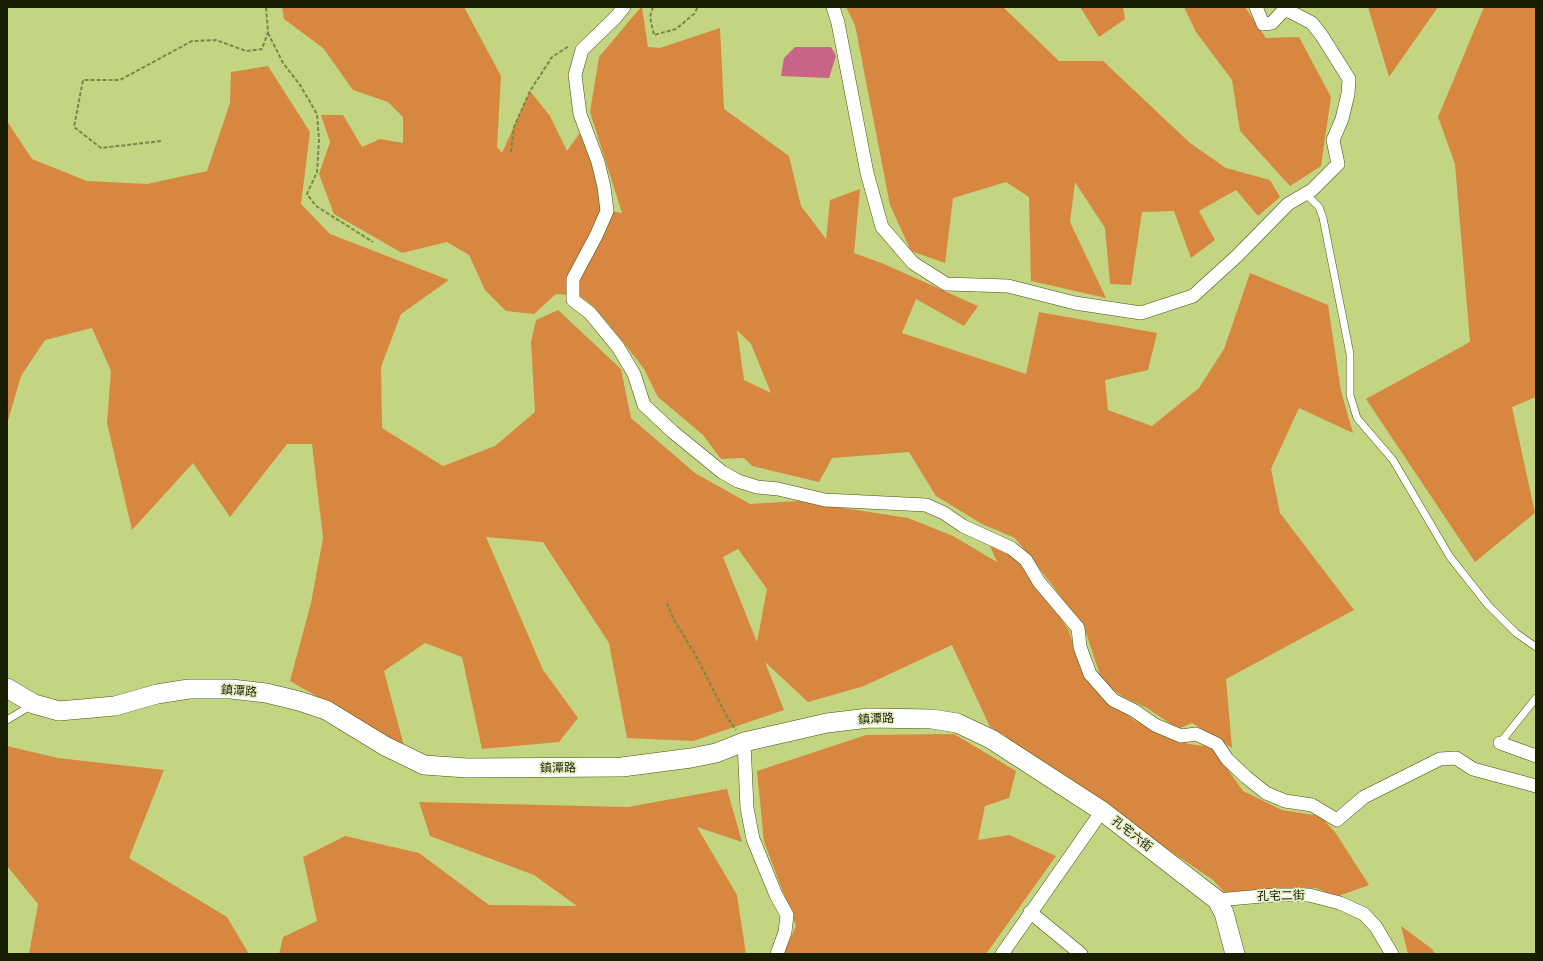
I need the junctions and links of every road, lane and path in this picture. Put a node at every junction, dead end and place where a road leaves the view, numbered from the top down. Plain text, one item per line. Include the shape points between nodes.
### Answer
1 (266, 7) edge
2 (624, 7) edge
3 (652, 7) edge
4 (698, 7) edge
5 (833, 7) edge
6 (1256, 7) edge
7 (268, 32) junction
8 (570, 46) dead end
9 (162, 141) dead end
10 (511, 152) dead end
11 (1305, 194) junction
12 (372, 242) dead end
13 (667, 603) dead end
14 (1536, 647) edge
15 (7, 688) edge
16 (1536, 698) edge
17 (34, 704) junction
18 (7, 720) edge
19 (744, 742) junction
20 (1500, 743) joint
21 (1536, 756) edge
22 (1536, 786) edge
23 (1102, 811) junction
24 (1217, 900) junction
25 (1030, 912) junction
26 (777, 954) edge
27 (1002, 954) edge
28 (1081, 954) edge
29 (1235, 954) edge
30 (1392, 954) edge

1 - 7 path
2 - 22 street via 582,50 575,75 580,114 598,162 607,211 573,279 573,300 590,313 618,347 634,374 644,405 673,432 722,472 738,481 825,500 926,505 963,526 1011,548 1026,560 1039,582 1078,628 1080,647 1090,674 1113,700 1155,725 1181,736 1196,734 1217,744 1227,759 1246,777 1266,793 1285,801 1312,805 1337,820 1364,797 1440,759 1456,758 1473,768
3 - 4 path via 650,17 654,35 676,29 694,14
5 - 11 street via 867,173 882,227 913,263 946,284 1008,286 1074,303 1141,313 1193,296 1288,204
6 - 11 street via 1263,24 1272,23 1286,10 1312,23 1349,79 1342,119 1333,140 1338,164
7 - 9 path via 262,49 246,51 216,40 192,41 120,80 83,80 74,127 90,140 101,148
7 - 12 path via 283,63 317,114 317,172 307,194 316,206
8 - 10 path via 552,57 530,91 514,127
11 - 14 lane via 1319,207 1323,218 1350,354 1350,395 1357,418 1393,460 1450,557 1488,605 1516,633
13 - 19 path via 727,717
15 - 17 street, 鎮潭路
16 - 20 lane
17 - 18 lane
17 - 19 street, 鎮潭路 via 60,711 115,706 157,694 189,689 231,689 266,693 326,710 385,746 424,765 467,768 622,767 716,753
19 - 23 street, 鎮潭路 via 828,723 868,718 925,719 957,723 991,739
19 - 26 street via 747,808 753,839 776,896 787,915 785,932
20 - 21 street
23 - 24 street, 孔宅六街
23 - 25 street, 孔宅六街
24 - 29 street, 孔宅六街 via 1224,913
24 - 30 street, 孔宅二街 via 1309,895 1340,903 1364,914 1376,927
25 - 27 street, 孔宅六街
25 - 28 street

